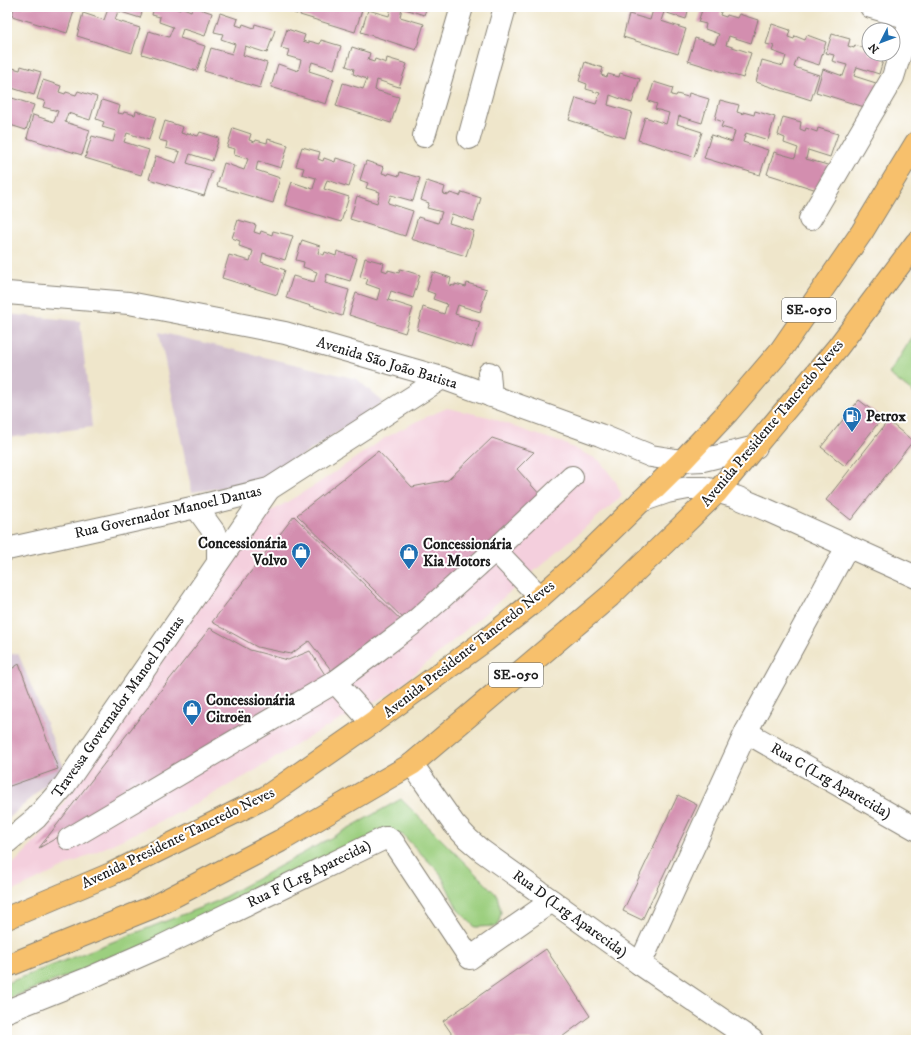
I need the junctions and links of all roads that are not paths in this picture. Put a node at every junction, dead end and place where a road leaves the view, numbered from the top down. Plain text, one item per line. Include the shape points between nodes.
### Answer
1 (462, 7) edge
2 (505, 7) edge
3 (871, 7) edge
4 (914, 19) edge
5 (424, 136) dead end
6 (469, 138) dead end
7 (916, 143) edge
8 (810, 219) dead end
9 (916, 243) edge
10 (7, 293) edge
11 (489, 373) dead end
12 (442, 378) junction
13 (491, 396) junction
14 (756, 447) junction
15 (682, 461) junction
16 (572, 477) dead end
17 (269, 489) junction
18 (717, 492) junction
19 (641, 501) junction
20 (196, 507) junction
21 (847, 547) junction
22 (7, 549) edge
23 (495, 550) junction
24 (218, 562) junction
25 (916, 578) edge
26 (540, 597) junction
27 (334, 682) junction
28 (372, 723) junction
29 (746, 732) junction
30 (412, 764) junction
31 (916, 829) edge
32 (69, 839) dead end
33 (7, 842) edge
34 (552, 901) junction
35 (7, 918) edge
36 (640, 964) junction
37 (7, 966) edge
38 (7, 1011) edge
39 (752, 1040) edge

1 - 5 street
2 - 6 street
3 - 4 street
4 - 8 street via 893,77
7 - 15 main road, Avenida Presidente Tancredo Neves / SE-050 via 862,232 781,350
9 - 14 main road, Avenida Presidente Tancredo Neves / SE-050 via 838,347
10 - 12 street, Avenida São João Batista via 129,303 215,319 285,333
11 - 13 street
12 - 13 street, Avenida São João Batista
12 - 17 street, Rua Governador Manoel Dantas
13 - 15 street, Avenida São João Batista via 651,456
14 - 15 street, Avenida São João Batista via 703,460
14 - 18 main road, Avenida Presidente Tancredo Neves / SE-050
15 - 19 main road, Avenida Presidente Tancredo Neves / SE-050
16 - 23 street
17 - 20 street, Rua Governador Manoel Dantas
17 - 24 street, Travessa Governador Manoel Dantas
18 - 19 street via 705,488 688,488
18 - 21 street via 767,510
18 - 30 main road, Avenida Presidente Tancredo Neves / SE-050 via 610,596
19 - 26 main road, Avenida Presidente Tancredo Neves / SE-050
20 - 22 street, Rua Governador Manoel Dantas
20 - 24 street via 214,532 218,543
21 - 25 street
21 - 29 street
23 - 26 street
23 - 27 street via 410,626
24 - 33 street, Travessa Governador Manoel Dantas via 64,786 36,818
26 - 28 main road, Avenida Presidente Tancredo Neves / SE-050
27 - 28 street
27 - 32 street
28 - 35 main road, Avenida Presidente Tancredo Neves / SE-050 via 266,797 111,874
29 - 31 street, Rua C (Lrg Aparecida)
29 - 36 street
30 - 34 street, Rua D (Lrg Aparecida) via 454,824 468,839
30 - 37 main road, Avenida Presidente Tancredo Neves / SE-050 via 280,841 153,907
34 - 36 street, Rua D (Lrg Aparecida)
34 - 38 street, Rua F (Lrg Aparecida) via 470,958 391,840 385,838 160,947
36 - 39 street, Rua D (Lrg Aparecida)

